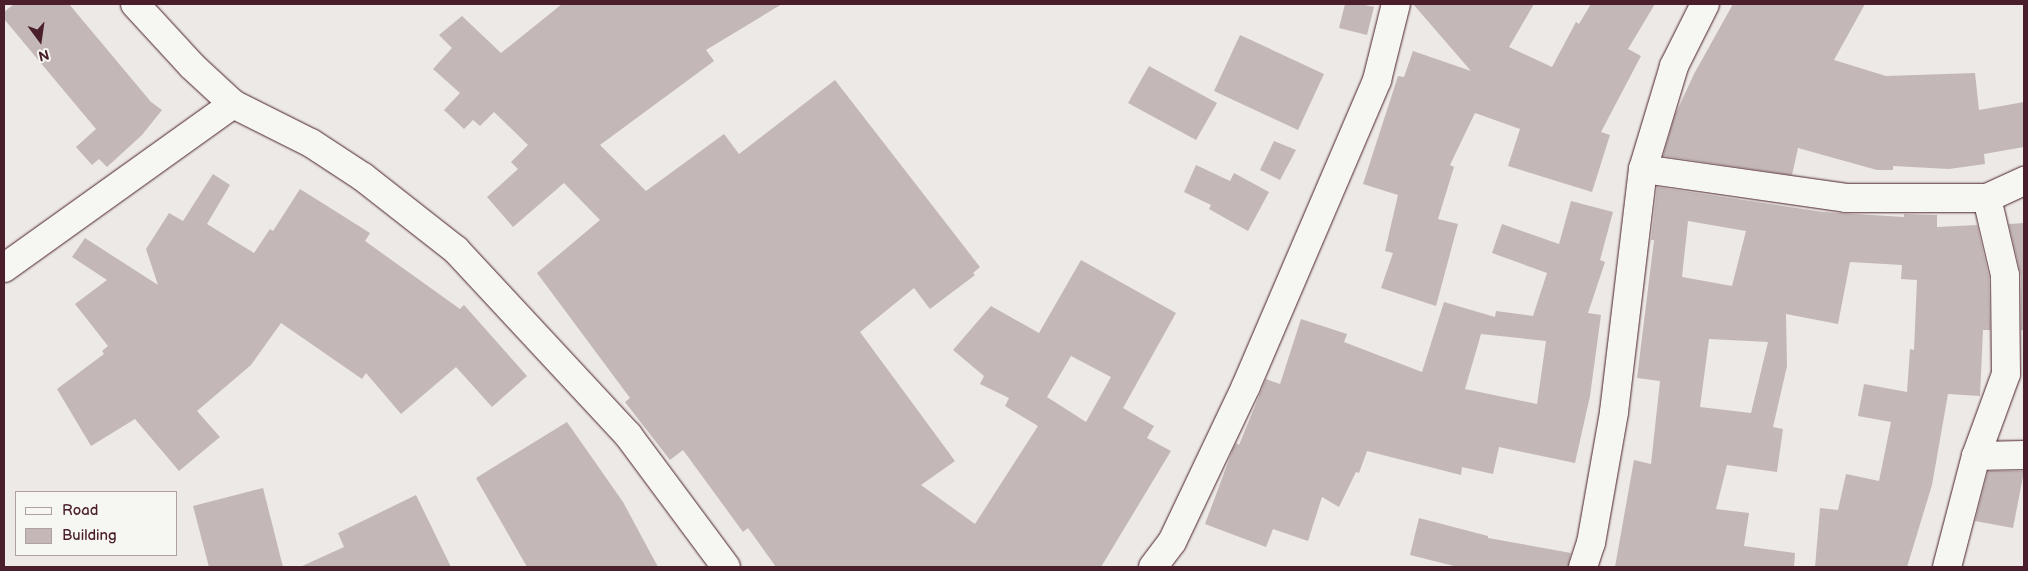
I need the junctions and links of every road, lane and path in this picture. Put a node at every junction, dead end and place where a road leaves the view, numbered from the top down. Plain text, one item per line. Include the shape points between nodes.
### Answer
1 (135, 4) edge
2 (1396, 4) edge
3 (1705, 4) edge
4 (233, 104) junction
5 (1643, 169) junction
6 (2024, 180) edge
7 (1987, 198) junction
8 (4, 268) edge
9 (2024, 455) edge
10 (1976, 456) junction
11 (726, 567) edge
12 (1153, 567) edge
13 (1583, 567) edge
14 (1946, 567) edge

1 - 4 street via 192,66
2 - 12 street via 1377,80 1246,386 1172,542
3 - 5 street via 1674,66
4 - 8 street
4 - 11 street via 311,143 363,177 456,250 628,435
5 - 7 street via 1846,198
5 - 13 street via 1614,412 1591,543
6 - 7 street
7 - 10 street via 2006,275 2006,374
9 - 10 street
10 - 14 street

